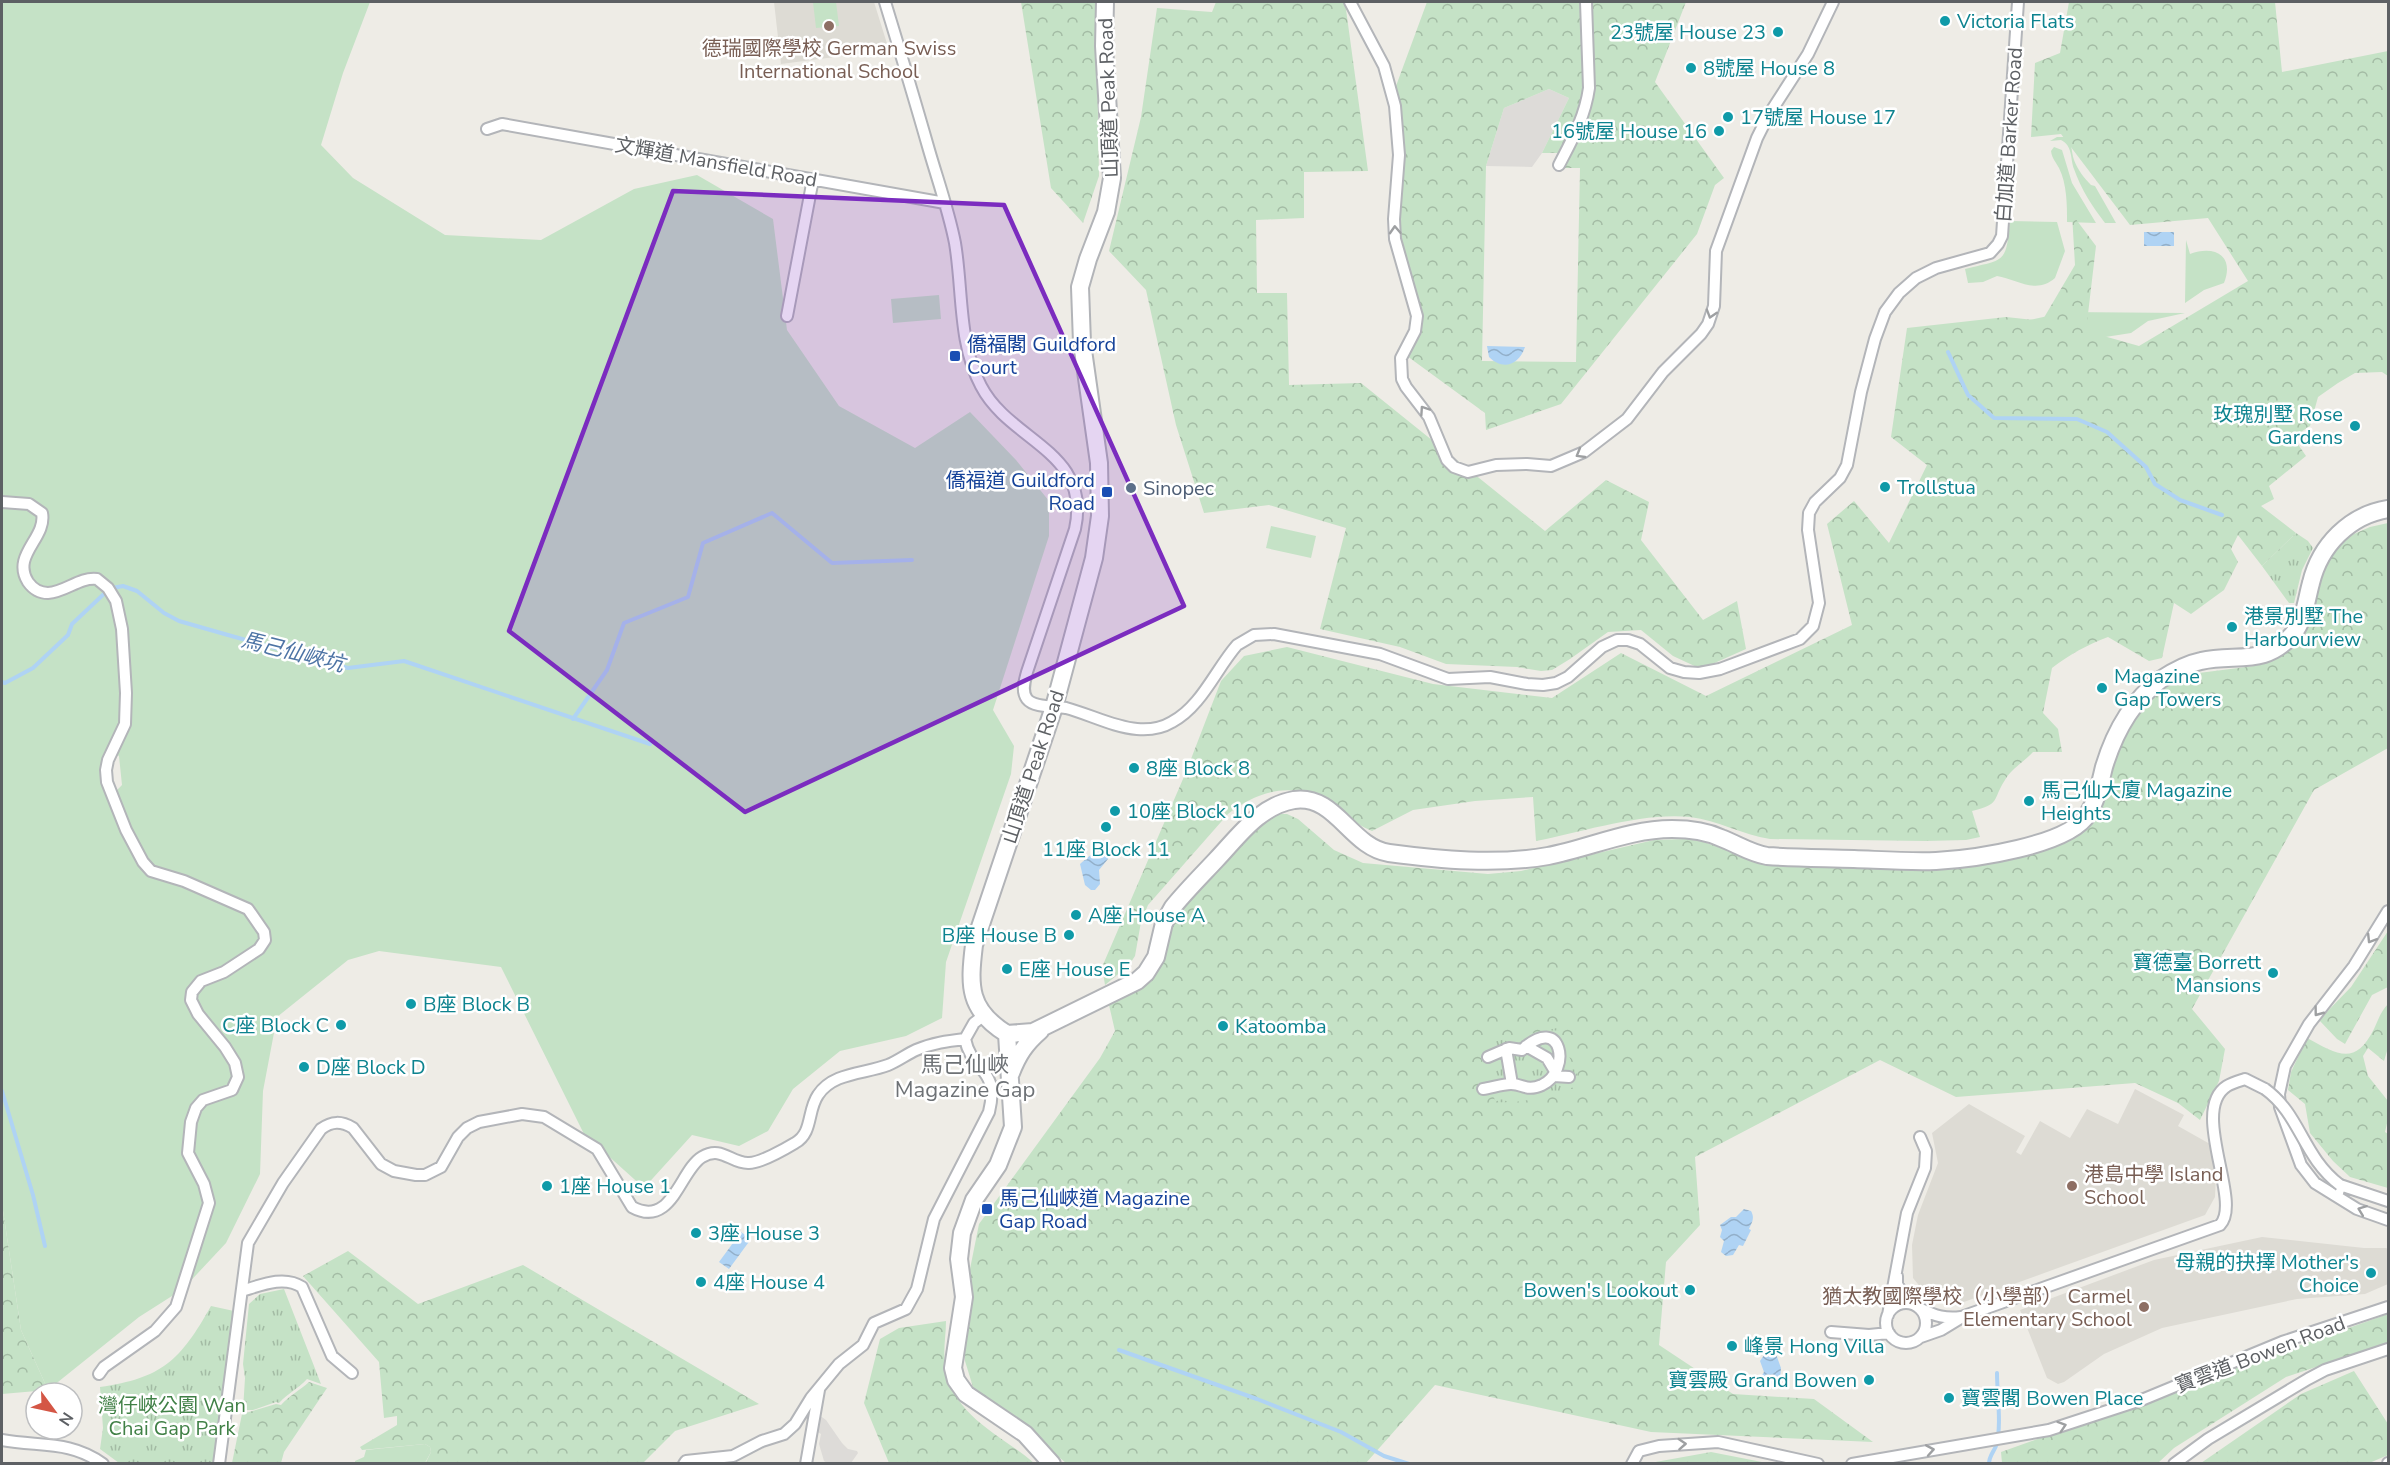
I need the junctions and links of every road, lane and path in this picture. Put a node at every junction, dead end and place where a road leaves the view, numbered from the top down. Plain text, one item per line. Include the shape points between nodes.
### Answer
1 (885, 2) edge
2 (1105, 2) edge
3 (1350, 2) edge
4 (1586, 2) edge
5 (1833, 2) edge
6 (2018, 2) edge
7 (487, 129) dead end
8 (1559, 165) dead end
9 (813, 179) junction
10 (945, 203) junction
11 (787, 316) dead end
12 (2, 502) edge
13 (2388, 509) edge
14 (1054, 707) junction
15 (2388, 911) edge
16 (983, 1016) junction
17 (1050, 1024) junction
18 (1007, 1034) junction
19 (965, 1039) junction
20 (1527, 1046) junction
21 (1506, 1049) junction
22 (1488, 1057) dead end
23 (1555, 1074) junction
24 (1010, 1077) junction
25 (1569, 1077) dead end
26 (1512, 1084) junction
27 (1483, 1089) dead end
28 (1920, 1137) dead end
29 (2340, 1185) junction
30 (2337, 1197) junction
31 (2388, 1201) edge
32 (2388, 1220) edge
33 (1896, 1264) junction
34 (242, 1291) junction
35 (1908, 1303) junction
36 (2388, 1307) edge
37 (1920, 1308) junction
38 (1887, 1315) junction
39 (1964, 1316) junction
40 (1831, 1332) dead end
41 (1889, 1333) junction
42 (1921, 1337) junction
43 (2388, 1349) edge
44 (99, 1374) dead end
45 (352, 1374) dead end
46 (820, 1386) junction
47 (2, 1440) edge
48 (103, 1464) edge
49 (219, 1464) edge
50 (684, 1464) edge
51 (806, 1464) edge
52 (1052, 1464) edge
53 (1632, 1464) edge
54 (1818, 1464) edge
55 (1852, 1464) edge
56 (2174, 1464) edge

1 - 10 street
2 - 14 main road, 山頂道 Peak Road via 1112,178 1106,212 1080,287 1082,342 1099,463 1100,516 1095,558
5 -> 3 street via 1808,54 1762,125 1715,256 1714,306 1708,324 1693,344 1663,372 1623,423 1584,452 1556,465 1496,465 1468,472 1454,467 1445,455 1429,417 1401,374 1401,358 1415,331 1417,316 1395,239 1399,155 1395,106 1384,66
4 - 8 street via 1587,101
6 - 14 street, 白加道 Barker Road via 2002,236 1990,253 1936,268 1916,278 1885,312 1861,392 1847,465 1809,513 1808,530 1820,603 1815,622 1805,636 1720,669 1699,673 1670,668 1640,644 1617,640 1602,646 1568,677 1543,685 1490,677 1448,679 1367,650 1260,634 1237,645 1190,708 1166,725 1131,728
7 - 9 street, 文輝道 Mansfield Road via 502,124
9 - 10 street, 文輝道 Mansfield Road
9 - 11 street
10 - 14 street via 975,373 998,411 1061,463 1076,493 1078,518 1024,690 1028,701
12 - 44 street via 29,504 42,513 40,527 23,563 31,586 52,592 97,579 116,601 122,629 126,711 124,728 108,760 106,778 143,862 151,871 248,909 265,935 259,949 224,972 201,981 192,992 191,1000 198,1014 229,1052 238,1073 232,1090 203,1100 191,1122 188,1153 207,1190 209,1210 176,1307 155,1331
13 - 17 main road via 2360,518 2328,546 2313,572 2301,621 2280,646 2250,658 2188,664 2150,688 2118,731 2089,814 2061,837 1967,857 1920,861 1767,856 1703,832 1671,829 1642,832 1539,857 1482,861 1383,852 1356,837 1328,809 1307,800 1294,800 1254,820 1173,907 1164,923 1156,957 1142,978
14 - 16 main road, 山頂道 Peak Road via 974,945 972,994
15 -> 30 street via 2354,966 2309,1024 2285,1066 2280,1083 2280,1107 2301,1165 2315,1183
16 - 18 main road
16 - 19 street
17 - 18 main road via 1033,1032
17 - 24 main road via 1024,1047
18 - 24 main road
19 - 34 street via 925,1046 891,1064 837,1080 818,1094 808,1129 796,1143 754,1162 740,1162 718,1153 699,1158 680,1189 649,1213 632,1207 597,1149 544,1117 522,1114 479,1122 458,1137 441,1167 426,1175 394,1171 381,1164 353,1128 333,1123 321,1129 256,1227 248,1243
19 - 46 street via 968,1050 990,1077 992,1101 934,1219 917,1290 906,1309 874,1323 863,1345
20 - 21 street via 1519,1051
20 - 23 street via 1547,1058
20 - 23 street via 1532,1041 1552,1038 1558,1051
21 - 22 street
21 - 26 street
23 - 25 street
23 - 26 street via 1540,1086 1526,1089
24 - 52 main road via 1013,1127 998,1165 974,1200 962,1233 959,1259 964,1298 953,1368 966,1394 1025,1434
26 - 27 street
28 - 33 street via 1926,1151 1925,1168 1907,1213
29 - 30 street
29 - 31 street
29 - 39 street, bridge via 2323,1170 2277,1098 2245,1079 2226,1087 2214,1111 2215,1146 2227,1204 2225,1220 2220,1225
32 -> 30 street
33 - 35 street via 1897,1284
33 - 38 street
34 - 45 street via 280,1281 302,1287 332,1356
34 - 49 street
35 - 37 street
35 - 38 street via 1896,1306
55 -> 36 street, 寶雲道 Bowen Road via 2049,1430 2144,1400 2282,1342
37 - 39 street via 1933,1316
37 - 42 street via 1926,1319
38 - 41 street
39 - 42 street
40 - 41 street
41 - 42 street via 1904,1343
43 - 56 street via 2308,1379
46 - 50 street via 784,1434 733,1456 702,1458
46 - 51 street
47 - 48 street via 81,1450
53 -> 54 street via 1639,1451 1718,1442

